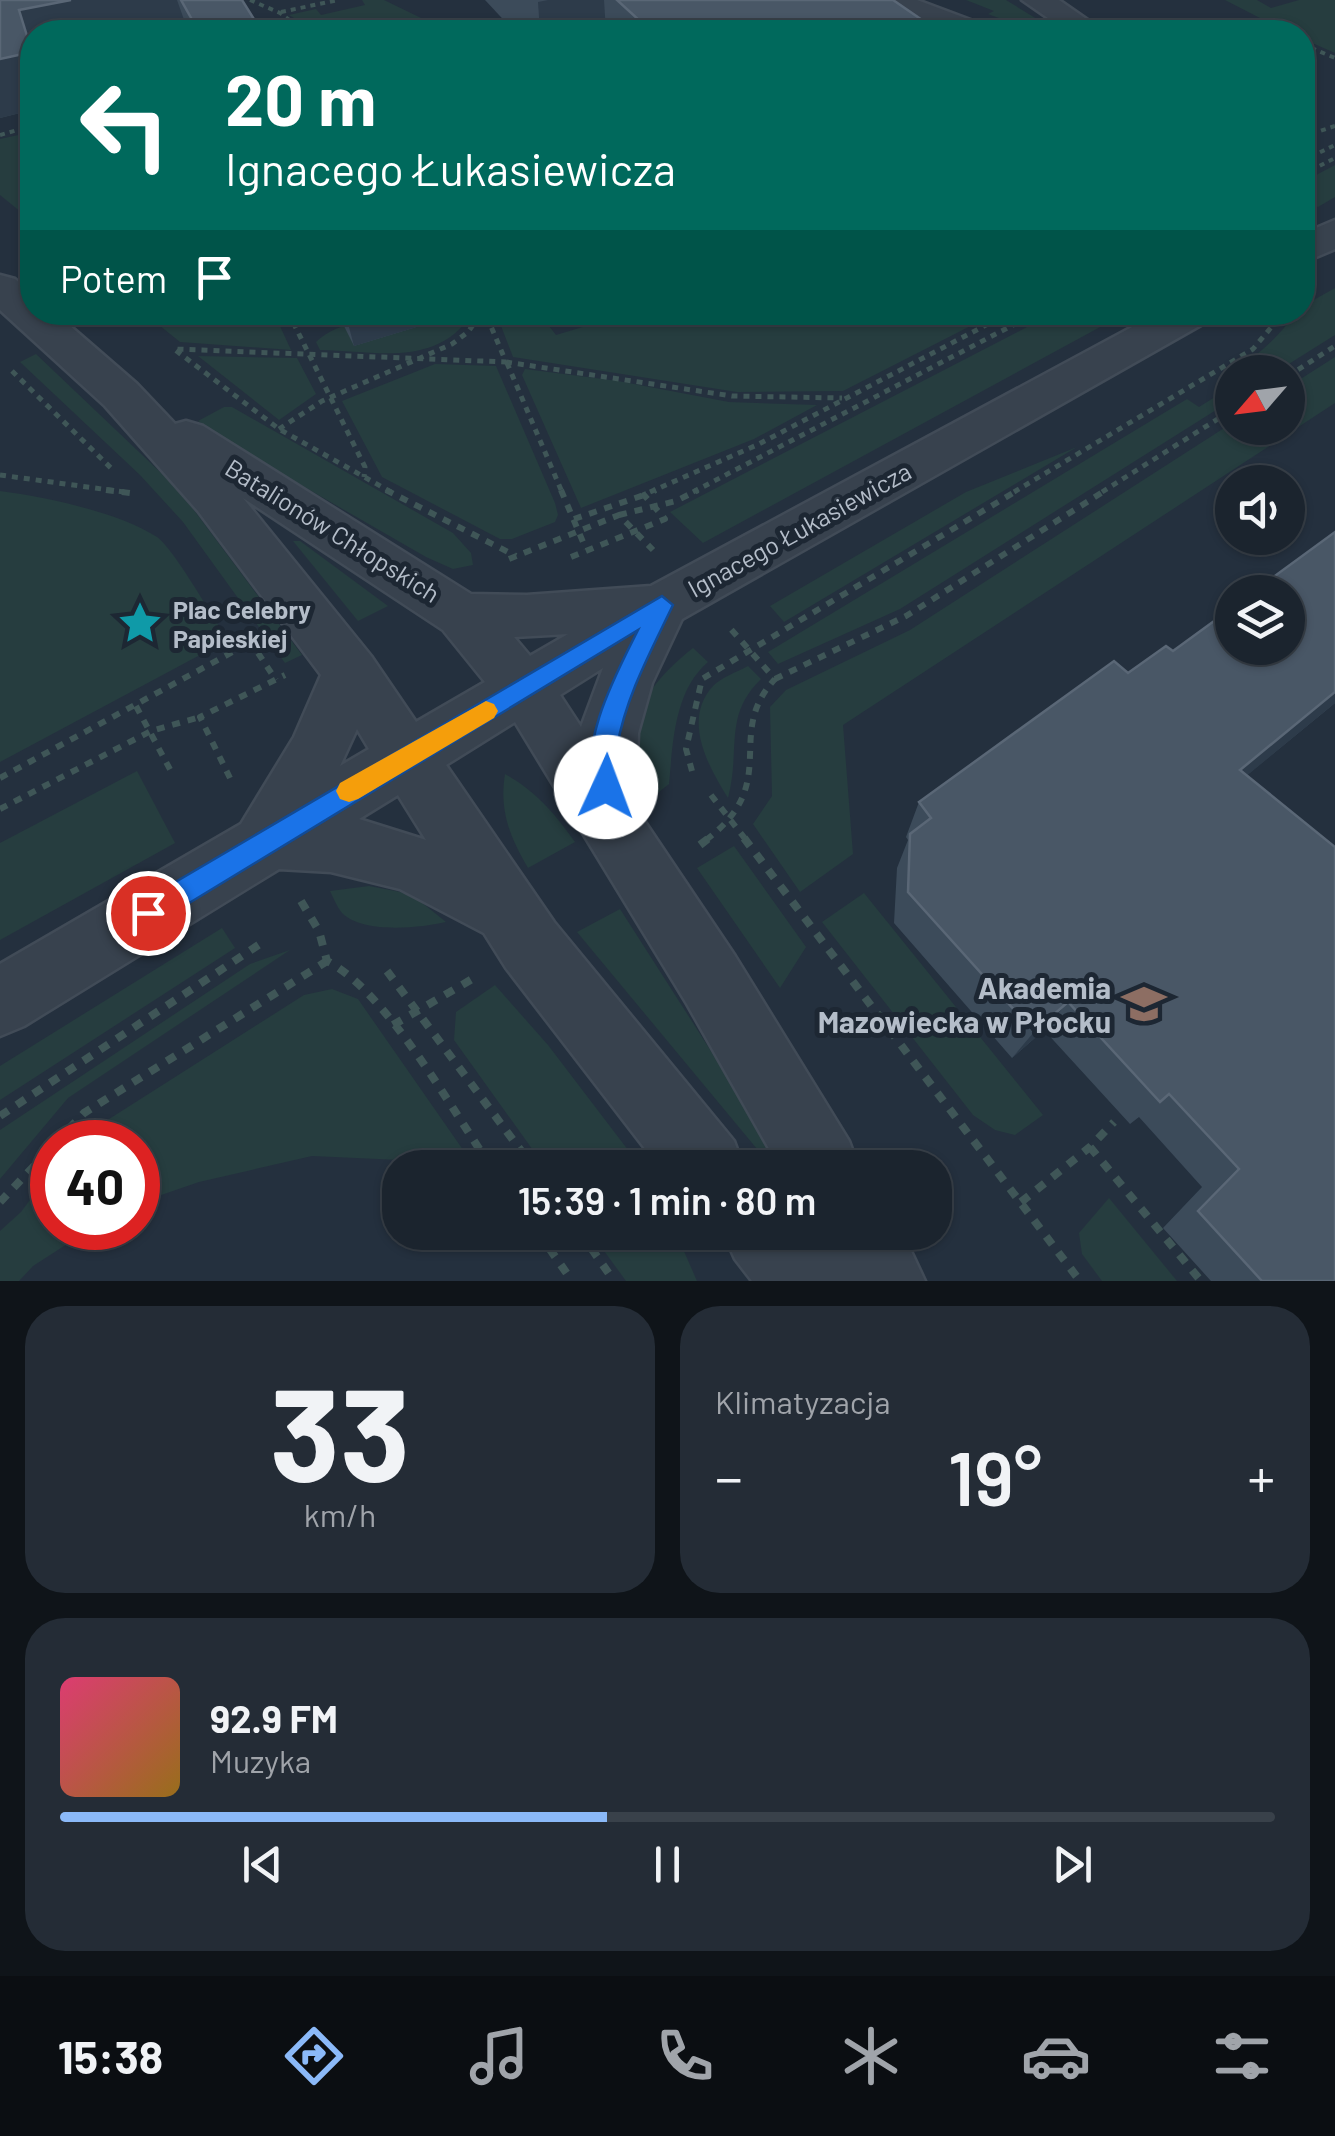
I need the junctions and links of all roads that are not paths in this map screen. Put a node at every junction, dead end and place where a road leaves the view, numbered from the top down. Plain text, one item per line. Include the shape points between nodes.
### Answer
1 (889, 0) edge
2 (1037, 0) edge
3 (942, 20) edge
4 (1070, 20) edge
5 (0, 288) edge
6 (20, 306) edge
7 (41, 325) edge
8 (1169, 325) edge
9 (120, 395) junction
10 (662, 605) junction
11 (462, 614) junction
12 (351, 672) junction
13 (525, 689) junction
14 (408, 757) junction
15 (266, 840) junction
16 (623, 846) junction
17 (506, 912) junction
18 (0, 1002) edge
19 (693, 1150) edge
20 (811, 1150) edge
21 (777, 1250) edge
22 (868, 1250) edge
23 (802, 1281) edge
24 (884, 1281) edge

1 - 3 street
2 - 4 street
5 - 6 street, Batalionów Chłopskich
7 - 9 street, Batalionów Chłopskich
8 - 10 street, Ignacego Łukasiewicza
9 - 11 street, Batalionów Chłopskich
9 - 12 street, Batalionów Chłopskich via 216,498
10 - 11 street
10 - 13 street, Ignacego Łukasiewicza
10 - 16 street via 621,689 604,752
11 - 13 street, Batalionów Chłopskich
12 - 14 street, Batalionów Chłopskich
12 - 15 street via 318,750
13 - 14 street, Ignacego Łukasiewicza
13 - 16 street, Batalionów Chłopskich
14 - 15 street, Ignacego Łukasiewicza
14 - 17 street, Batalionów Chłopskich
15 - 17 street via 370,848 459,883
15 - 18 street, Ignacego Łukasiewicza
16 - 20 street, Batalionów Chłopskich
17 - 19 street
21 - 23 street
22 - 24 street

